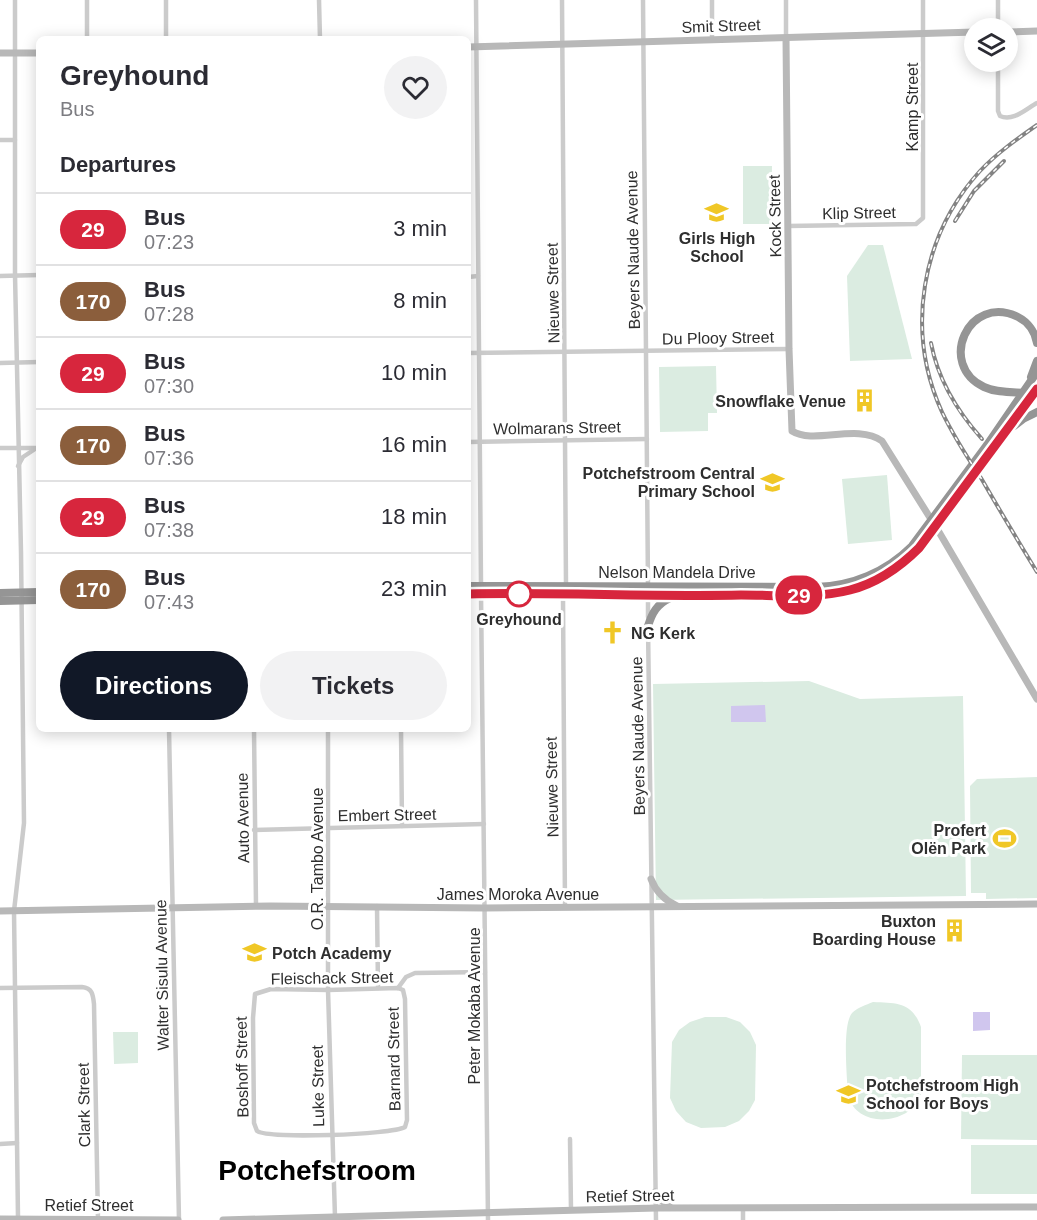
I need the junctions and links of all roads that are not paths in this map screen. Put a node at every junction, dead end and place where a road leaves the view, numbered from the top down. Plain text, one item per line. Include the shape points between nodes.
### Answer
1 (15, 0) edge
2 (87, 0) edge
3 (166, 0) edge
4 (320, 0) edge
5 (476, 0) edge
6 (562, 0) edge
7 (643, 0) edge
8 (712, 0) edge
9 (786, 0) edge
10 (923, 0) edge
11 (998, 0) edge
12 (998, 18) edge
13 (1037, 31) edge
14 (1018, 32) edge
15 (964, 33) edge
16 (923, 34) junction
17 (87, 36) edge
18 (166, 36) edge
19 (320, 36) edge
20 (786, 38) junction
21 (712, 40) junction
22 (644, 42) junction
23 (563, 45) junction
24 (471, 47) edge
25 (477, 47) junction
26 (16, 53) junction
27 (36, 53) edge
28 (0, 54) edge
29 (998, 72) edge
30 (471, 94) edge
31 (476, 94) junction
32 (1037, 102) edge
33 (0, 140) edge
34 (15, 140) junction
35 (924, 214) joint
36 (788, 226) junction
37 (15, 275) junction
38 (36, 275) edge
39 (0, 276) edge
40 (478, 276) junction
41 (471, 277) edge
42 (1037, 343) edge
43 (789, 349) junction
44 (478, 352) junction
45 (646, 352) junction
46 (471, 353) edge
47 (566, 353) junction
48 (1037, 361) edge
49 (36, 362) edge
50 (0, 363) edge
51 (16, 363) junction
52 (1037, 372) edge
53 (1026, 388) junction
54 (1037, 389) edge
55 (1037, 394) edge
56 (1037, 412) edge
57 (997, 437) junction
58 (647, 439) junction
59 (566, 441) junction
60 (471, 442) edge
61 (479, 442) junction
62 (0, 448) edge
63 (18, 448) junction
64 (36, 448) edge
65 (36, 449) edge
66 (18, 466) junction
67 (904, 558) junction
68 (471, 587) edge
69 (481, 590) junction
70 (564, 590) junction
71 (0, 592) edge
72 (648, 592) junction
73 (36, 593) edge
74 (471, 593) edge
75 (21, 596) junction
76 (673, 597) junction
77 (36, 599) edge
78 (0, 601) edge
79 (648, 626) junction
80 (1037, 699) edge
81 (169, 732) edge
82 (254, 732) edge
83 (328, 732) edge
84 (401, 732) edge
85 (484, 824) junction
86 (402, 826) junction
87 (328, 828) junction
88 (254, 830) junction
89 (651, 879) junction
90 (1037, 904) edge
91 (328, 906) junction
92 (377, 906) junction
93 (256, 907) junction
94 (652, 907) junction
95 (680, 907) junction
96 (485, 908) junction
97 (566, 908) junction
98 (173, 909) junction
99 (0, 911) edge
100 (14, 911) junction
101 (485, 972) junction
102 (399, 987) junction
103 (0, 988) edge
104 (14, 988) junction
105 (378, 988) junction
106 (328, 990) junction
107 (254, 996) joint
108 (405, 999) joint
109 (331, 1135) junction
110 (570, 1139) dead end
111 (16, 1143) junction
112 (0, 1144) edge
113 (656, 1192) junction
114 (671, 1208) junction
115 (743, 1208) junction
116 (1037, 1208) edge
117 (656, 1209) junction
118 (571, 1210) junction
119 (488, 1216) edge
120 (335, 1217) junction
121 (430, 1217) edge
122 (18, 1218) junction
123 (379, 1218) edge
124 (0, 1219) edge
125 (98, 1219) edge
126 (178, 1220) edge
127 (224, 1220) edge
128 (234, 1220) edge
129 (254, 1220) edge
130 (656, 1220) edge
131 (743, 1220) edge

1 - 26 street
2 - 17 street
3 - 18 street
4 - 19 street
5 - 25 street, Peter Mokaba Avenue
6 - 23 street, Nieuwe Street
7 - 22 street, Beyers Naude Avenue
8 - 21 street
9 - 20 street, Kock Street
10 - 16 street, Kamp Street
11 - 12 street
13 - 14 street
15 - 16 street, Smit Street
16 - 20 street, Smit Street
16 - 35 street, Kamp Street
20 - 21 street, Smit Street
20 - 36 street, Kock Street
21 - 22 street, Smit Street
22 - 23 street, Smit Street
22 - 45 street, Beyers Naude Avenue
23 - 25 street, Smit Street
23 - 47 street, Nieuwe Street
24 - 25 street, Smit Street
25 - 31 street, Peter Mokaba Avenue
26 - 27 street
26 - 28 street
26 - 34 street
29 - 32 street via 1000,116 1009,119
30 - 31 street
31 - 40 street, Peter Mokaba Avenue
33 - 34 street
34 - 37 street
35 - 36 street, Klip Street via 916,224
36 - 43 street, Kock Street
37 - 38 street
37 - 39 street
37 - 51 street
40 - 41 street
40 - 44 street, Peter Mokaba Avenue
42 - 55 highway via 1023,320 999,312 983,316 969,326 961,351 968,373 984,387
43 - 45 street, Du Plooy Street
43 - 80 street, Kock Street via 792,431 804,435 868,434 882,441
44 - 46 street, Du Plooy Street
44 - 47 street, Du Plooy Street
44 - 61 street, Peter Mokaba Avenue
45 - 47 street, Du Plooy Street
45 - 58 street, Beyers Naude Avenue
47 - 59 street, Nieuwe Street
48 - 53 highway
49 - 51 street
50 - 51 street
51 - 63 street
52 - 53 highway, Nelson Mandela Drive
53 - 57 highway, Nelson Mandela Drive
54 - 57 highway, Nelson Mandela Drive
56 - 57 highway
57 - 67 highway, Nelson Mandela Drive
58 - 59 street, Wolmarans Street
58 - 72 street, Beyers Naude Avenue
59 - 61 street, Wolmarans Street
59 - 70 street, Nieuwe Street
60 - 61 street, Wolmarans Street
61 - 69 street, Peter Mokaba Avenue
62 - 63 street
63 - 64 street
63 - 66 street
65 - 66 street via 29,451
66 - 75 street
67 - 72 highway, Nelson Mandela Drive via 869,575 830,586
67 - 76 highway, Nelson Mandela Drive via 876,580 837,592
68 - 69 highway, Nelson Mandela Drive
69 - 70 highway, Nelson Mandela Drive
69 - 74 highway, Nelson Mandela Drive
69 - 85 street, Peter Mokaba Avenue
70 - 72 highway, Nelson Mandela Drive
70 - 97 street, Nieuwe Street
71 - 75 highway
72 - 76 highway, Nelson Mandela Drive
72 - 79 street, Beyers Naude Avenue
73 - 75 highway
75 - 77 highway
75 - 78 highway
75 - 100 street via 24,823
76 - 79 highway via 657,606
79 - 89 street, Beyers Naude Avenue
81 - 98 street, Walter Sisulu Avenue
82 - 88 street, Auto Avenue
83 - 87 street, O.R. Tambo Avenue
84 - 86 street
85 - 86 street, Embert Street
85 - 96 street, Peter Mokaba Avenue
86 - 87 street, Embert Street
87 - 88 street, Embert Street
87 - 91 street, O.R. Tambo Avenue
88 - 93 street, Auto Avenue
89 - 94 street, Beyers Naude Avenue
89 - 95 street via 660,895
90 - 95 street, James Moroka Avenue
91 - 92 street, James Moroka Avenue
91 - 93 street, James Moroka Avenue
91 - 106 street, O.R. Tambo Avenue
92 - 96 street, James Moroka Avenue
92 - 105 street
93 - 98 street, James Moroka Avenue
94 - 95 street, James Moroka Avenue
94 - 97 street, James Moroka Avenue
94 - 113 street, Beyers Naude Avenue
96 - 97 street, James Moroka Avenue
96 - 101 street, Peter Mokaba Avenue
98 - 100 street, James Moroka Avenue
98 - 126 street, Walter Sisulu Avenue
99 - 100 street, James Moroka Avenue
100 - 104 street
101 - 102 street via 415,973
101 - 119 street, Peter Mokaba Avenue
102 - 105 street, Fleischack Street
102 - 108 street, Fleischack Street
103 - 104 street
104 - 111 street
104 - 125 street, Clark Street via 82,987 92,991
105 - 106 street, Fleischack Street
106 - 107 street, Fleischack Street via 271,988
106 - 109 street, Luke Street
107 - 109 street, Boshoff Street via 257,1131
108 - 109 street, Barnard Street via 405,1127
109 - 120 street, Luke Street
110 - 118 street
111 - 112 street
111 - 122 street
113 - 114 street
113 - 117 street, Beyers Naude Avenue
114 - 115 street, Retief Street
114 - 117 street, Retief Street
115 - 116 street, Retief Street
115 - 131 street
117 - 118 street, Retief Street
117 - 130 street, Beyers Naude Avenue
118 - 119 street, Retief Street
119 - 121 street, Retief Street
120 - 123 street, Retief Street
120 - 129 street, Retief Street
121 - 123 street, Retief Street
122 - 124 street, Retief Street
122 - 125 street, Retief Street
125 - 126 street, Retief Street
127 - 128 street, Retief Street
128 - 129 street, Retief Street

